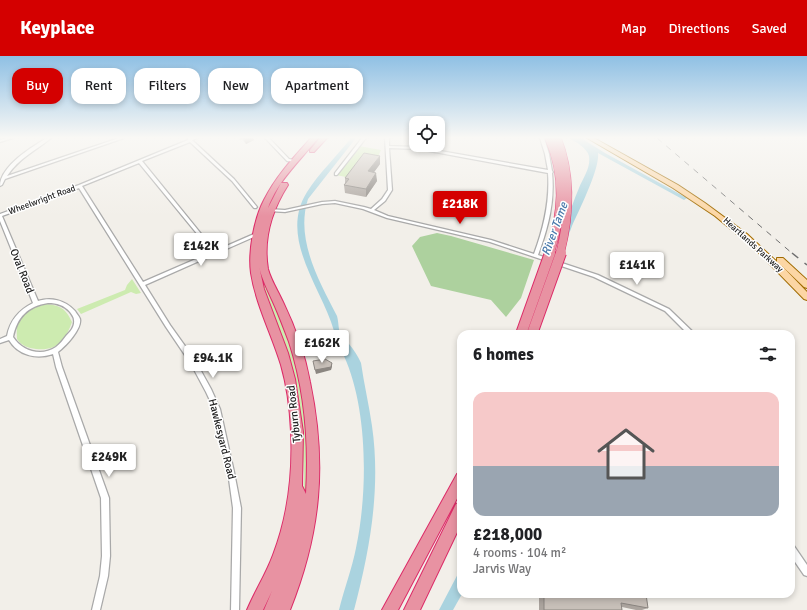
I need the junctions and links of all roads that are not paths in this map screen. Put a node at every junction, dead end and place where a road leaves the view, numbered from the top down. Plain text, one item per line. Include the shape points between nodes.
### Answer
1 (15, 164) edge
2 (46, 164) edge
3 (133, 164) edge
4 (142, 164) edge
5 (217, 164) edge
6 (292, 164) edge
7 (300, 164) edge
8 (344, 164) edge
9 (388, 164) edge
10 (506, 164) edge
11 (549, 164) edge
12 (557, 164) edge
13 (565, 164) edge
14 (636, 164) edge
15 (643, 164) edge
16 (551, 172) junction
17 (336, 174) dead end
18 (4, 178) junction
19 (0, 185) edge
20 (80, 186) junction
21 (275, 199) junction
22 (284, 209) junction
23 (265, 210) junction
24 (371, 211) junction
25 (0, 216) edge
26 (256, 235) junction
27 (214, 252) junction
28 (536, 255) junction
29 (142, 284) junction
30 (807, 285) edge
31 (807, 297) edge
32 (36, 304) junction
33 (522, 330) edge
34 (533, 330) edge
35 (688, 330) edge
36 (10, 337) junction
37 (0, 341) edge
38 (55, 351) junction
39 (297, 472) junction
40 (457, 485) edge
41 (457, 517) edge
42 (795, 555) edge
43 (807, 572) edge
44 (96, 610) edge
45 (235, 610) edge
46 (255, 610) edge
47 (272, 610) edge
48 (282, 610) edge
49 (390, 610) edge
50 (412, 610) edge

1 - 18 street
2 - 18 street
3 - 20 street, Wheelwright Road
4 - 27 street
5 - 23 street
6 - 23 highway, Tyburn Road via 278,181
7 - 21 highway, Tyburn Road
8 - 17 street
9 - 24 street via 390,190 384,200
10 - 16 street
11 - 16 street
12 - 33 highway, bridge via 561,183 559,222
13 - 34 highway, bridge via 568,222
14 - 31 main road, Heartlands Parkway via 684,191 727,221 773,261
15 - 30 main road, Heartlands Parkway via 715,207 758,239
16 - 28 street via 552,190 546,228
18 - 19 street
20 - 25 street, Wheelwright Road
20 - 29 street, Hawkesyard Road
21 - 22 street via 276,204
21 - 23 highway, Tyburn Road
22 - 23 street
22 - 23 street
22 - 24 street via 329,202
23 - 26 highway, Tyburn Road
23 - 48 highway, Tyburn Road via 264,269 297,350 311,417 313,447 314,485 310,519 294,580
24 - 28 street
25 - 32 street, Oval Road
26 - 27 street
26 - 39 highway, Tyburn Road via 256,275 290,380 295,414
27 - 29 street
28 - 35 street, bridge via 596,276 667,310
29 - 45 street, Hawkesyard Road via 193,362 217,409 237,508
32 - 36 street, Oval Road via 18,317 11,329
32 - 38 street, Oval Road via 60,302 68,306 76,317 75,329
36 - 37 street
36 - 38 street via 17,348 27,353
38 - 44 street via 105,498 106,556
39 - 46 highway, Tyburn Road via 290,521 279,555
39 - 47 highway via 300,514 297,538 290,565
40 - 49 highway
41 - 50 highway
42 - 43 street

